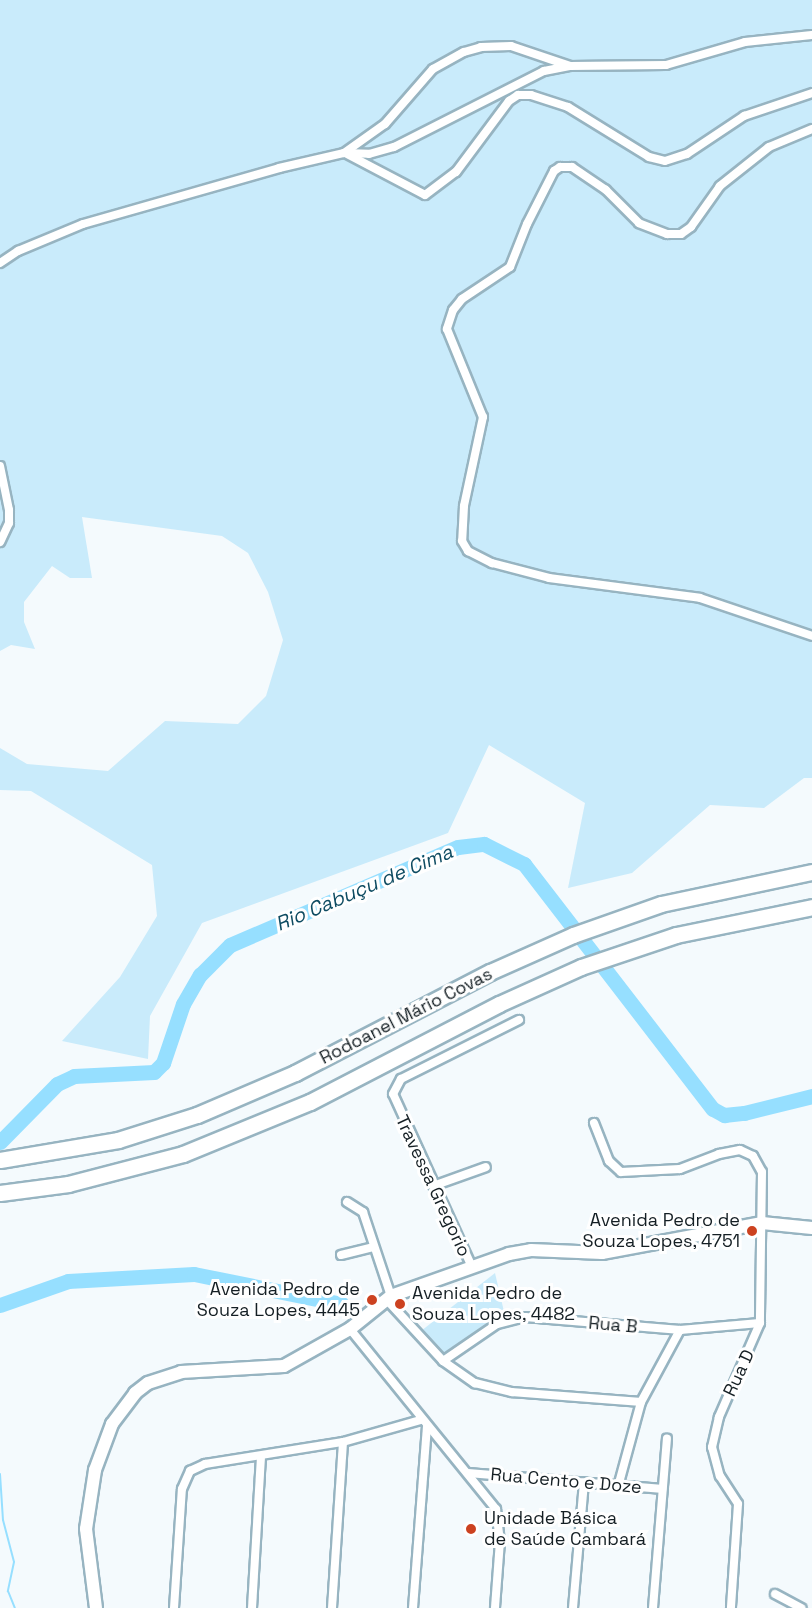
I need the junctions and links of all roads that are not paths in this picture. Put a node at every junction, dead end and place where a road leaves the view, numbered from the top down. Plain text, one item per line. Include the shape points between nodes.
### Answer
1 (812, 35) edge
2 (570, 66) junction
3 (812, 93) edge
4 (812, 129) edge
5 (344, 153) junction
6 (0, 264) edge
7 (0, 466) edge
8 (0, 542) edge
9 (812, 636) edge
10 (812, 872) edge
11 (812, 907) edge
12 (519, 1020) dead end
13 (594, 1123) dead end
14 (0, 1160) edge
15 (486, 1167) dead end
16 (433, 1186) junction
17 (0, 1193) edge
18 (347, 1202) dead end
19 (762, 1223) junction
20 (812, 1228) edge
21 (373, 1247) junction
22 (341, 1255) dead end
23 (471, 1268) junction
24 (389, 1297) junction
25 (760, 1323) junction
26 (350, 1329) junction
27 (680, 1330) junction
28 (443, 1361) junction
29 (641, 1402) junction
30 (424, 1423) junction
31 (667, 1439) dead end
32 (344, 1442) junction
33 (261, 1458) junction
34 (469, 1473) junction
35 (584, 1482) junction
36 (620, 1483) junction
37 (662, 1489) junction
38 (775, 1594) dead end
39 (96, 1608) edge
40 (174, 1608) edge
41 (252, 1608) edge
42 (332, 1608) edge
43 (413, 1608) edge
44 (495, 1608) edge
45 (573, 1608) edge
46 (653, 1608) edge
47 (731, 1608) edge
48 (801, 1608) edge

1 - 2 street via 745,42 659,65
2 - 5 street via 529,76 394,147 369,154
2 - 5 street via 511,46 464,52 433,69 385,124
3 - 5 street via 744,116 687,154 665,160 649,157 568,107 531,95 518,95 509,101 456,172 425,195
4 - 9 street via 769,147 716,190 691,227 681,234 667,234 639,223 606,190 572,167 560,166 527,224 510,267 462,299 453,310 447,329 483,417 464,506 462,541 468,551 492,563 549,578 700,598
5 - 6 street via 83,224 18,251
7 - 8 street via 9,510 9,523
10 - 14 highway, Rodoanel Mário Covas via 661,904 519,958 233,1101 118,1140
11 - 17 highway, Rodoanel Mário Covas via 676,935 535,987 310,1102 234,1135 126,1170 68,1184
12 - 16 street, Travessa Gregorio via 401,1079 395,1086 395,1104
13 - 19 street, Rua D via 609,1161 621,1172 680,1170 740,1150 753,1156 762,1172
15 - 16 street
16 - 23 street, Travessa Gregorio
18 - 21 street via 363,1212
19 - 20 main road
19 - 23 main road via 602,1253 531,1250
19 - 25 street, Rua D
21 - 22 street
21 - 24 street
23 - 24 main road
24 - 26 main road
24 - 28 street
25 - 27 street, Rua B
25 - 47 street, Rua D via 719,1417 712,1447 720,1476 735,1494 738,1516
26 - 30 street
26 - 39 main road via 284,1366 163,1375 135,1393 112,1424 91,1490 86,1529
27 - 28 street, Rua B via 519,1318 497,1324
27 - 29 street
28 - 29 street via 462,1377 490,1389
29 - 36 street
30 - 32 street
30 - 34 street
30 - 43 street
31 - 37 street
32 - 33 street
32 - 42 street
33 - 40 street via 190,1471 182,1489
33 - 41 street
34 - 35 street, Rua Cento e Doze
34 - 44 street via 496,1509 500,1525
35 - 36 street, Rua Cento e Doze
35 - 45 street
36 - 37 street, Rua Cento e Doze
37 - 46 street
38 - 48 street

